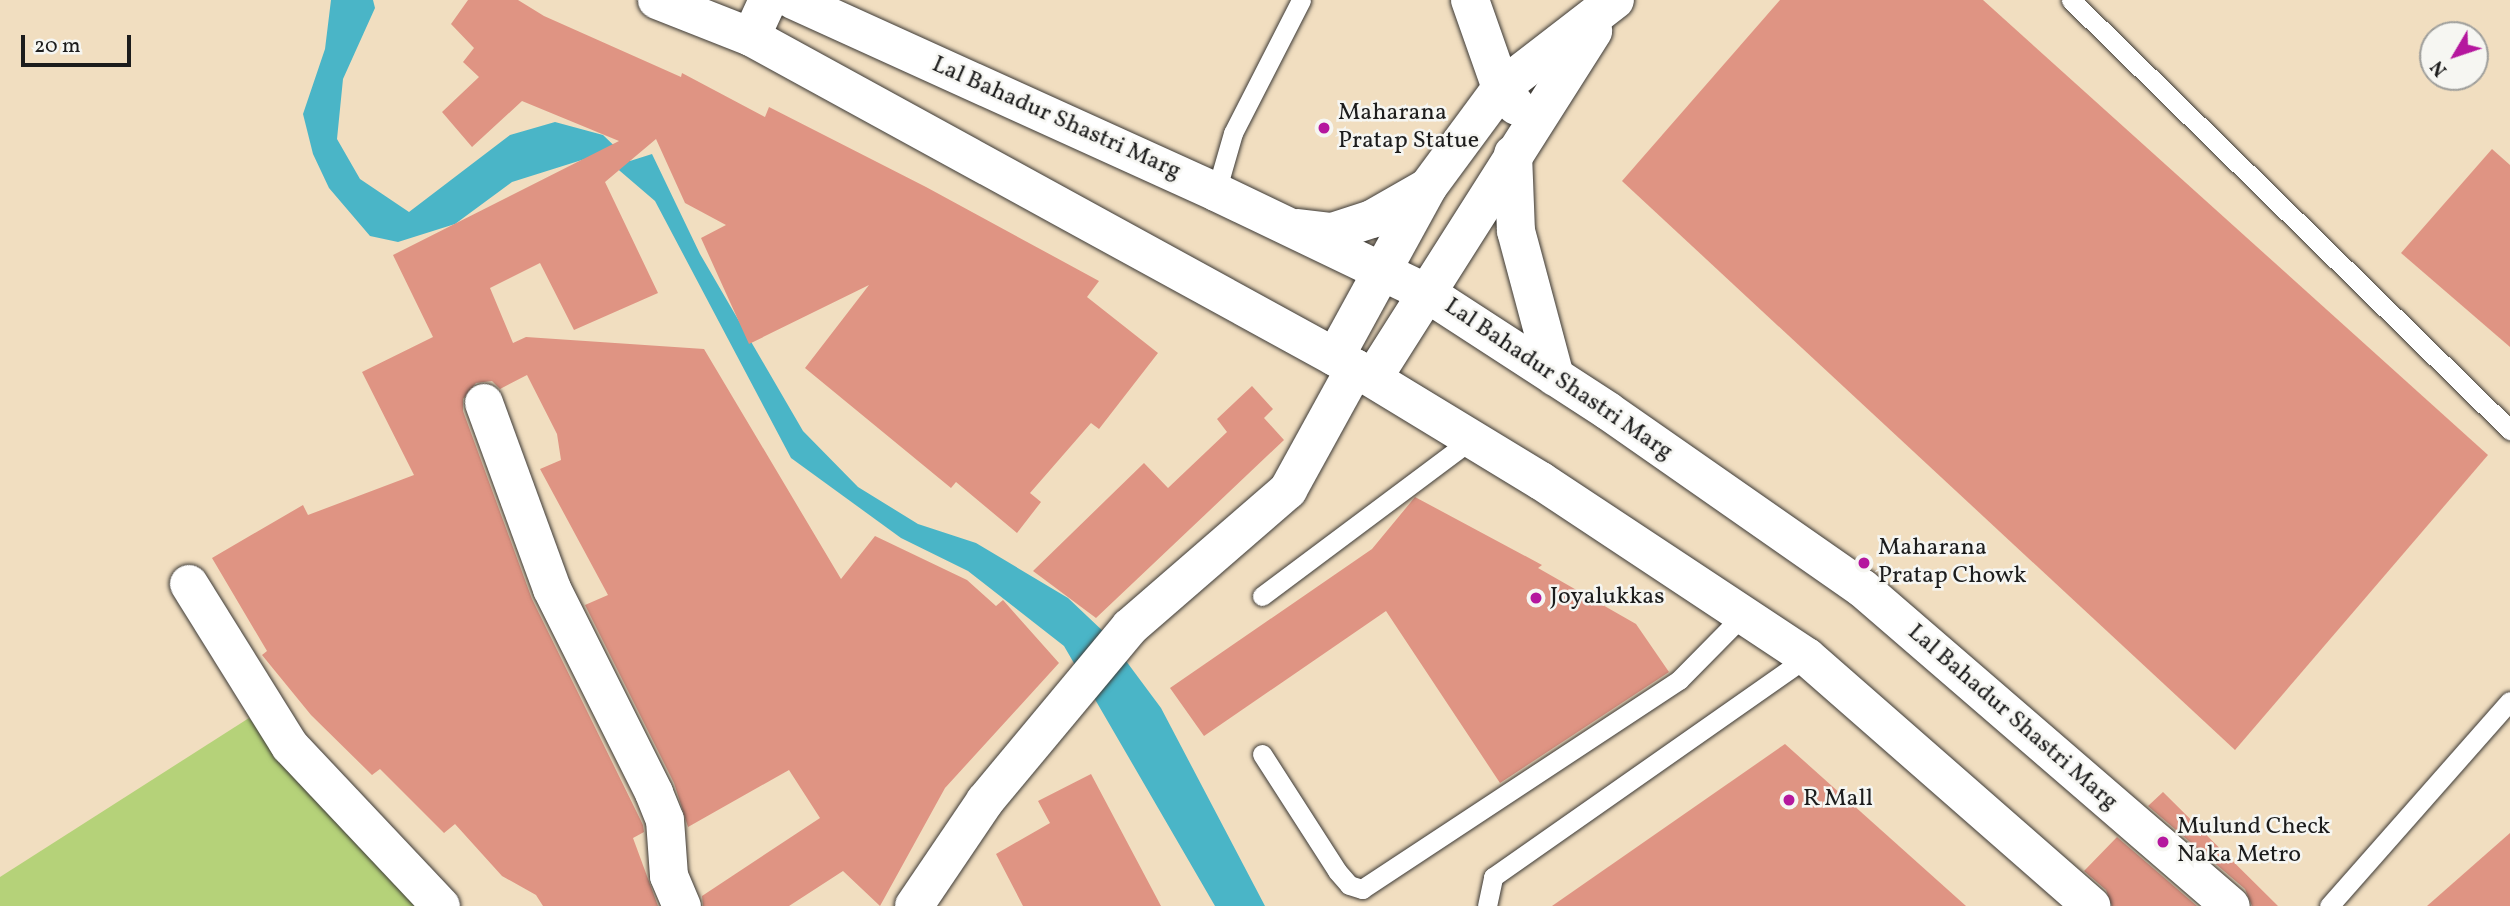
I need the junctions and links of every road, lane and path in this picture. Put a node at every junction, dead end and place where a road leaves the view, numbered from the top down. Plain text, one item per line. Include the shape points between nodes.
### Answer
1 (657, 0) edge
2 (768, 0) edge
3 (793, 0) edge
4 (1301, 0) edge
5 (1470, 0) edge
6 (2071, 0) edge
7 (1611, 4) edge
8 (751, 37) junction
9 (1501, 88) junction
10 (1522, 139) junction
11 (1428, 187) junction
12 (1216, 192) junction
13 (1289, 227) junction
14 (1381, 271) junction
15 (1425, 292) junction
16 (1354, 368) junction
17 (1555, 377) junction
18 (484, 403) dead end
19 (2510, 430) edge
20 (1472, 439) junction
21 (189, 584) dead end
22 (1262, 596) dead end
23 (1743, 615) junction
24 (1807, 657) junction
25 (2510, 701) edge
26 (1262, 754) dead end
27 (441, 906) edge
28 (682, 906) edge
29 (914, 906) edge
30 (1487, 906) edge
31 (2091, 906) edge
32 (2231, 906) edge
33 (2329, 906) edge

1 - 8 main road
2 - 8 main road
3 - 12 main road, Lal Bahadur Shastri Marg
4 - 12 lane via 1233,133
5 - 9 main road
6 - 19 lane
7 - 9 main road
7 - 10 main road
8 - 16 main road
9 - 10 main road
9 - 11 main road
10 - 15 main road
10 - 17 main road via 1511,198
11 - 13 main road via 1372,219 1332,232
11 - 14 main road
12 - 13 main road, Lal Bahadur Shastri Marg
13 - 14 main road, Lal Bahadur Shastri Marg
14 - 15 main road, Lal Bahadur Shastri Marg
14 - 16 main road
15 - 16 main road
15 - 17 main road, Lal Bahadur Shastri Marg
16 - 20 main road
16 - 29 main road via 1288,490 1130,627 985,800
17 - 32 main road, Lal Bahadur Shastri Marg via 1862,588
18 - 28 main road via 552,589 665,820 669,876
20 - 22 lane
20 - 23 main road
21 - 27 main road via 290,746
23 - 24 main road
23 - 26 lane via 1679,680 1362,888 1349,886 1337,871
24 - 30 lane via 1493,877
24 - 31 main road
25 - 33 lane

